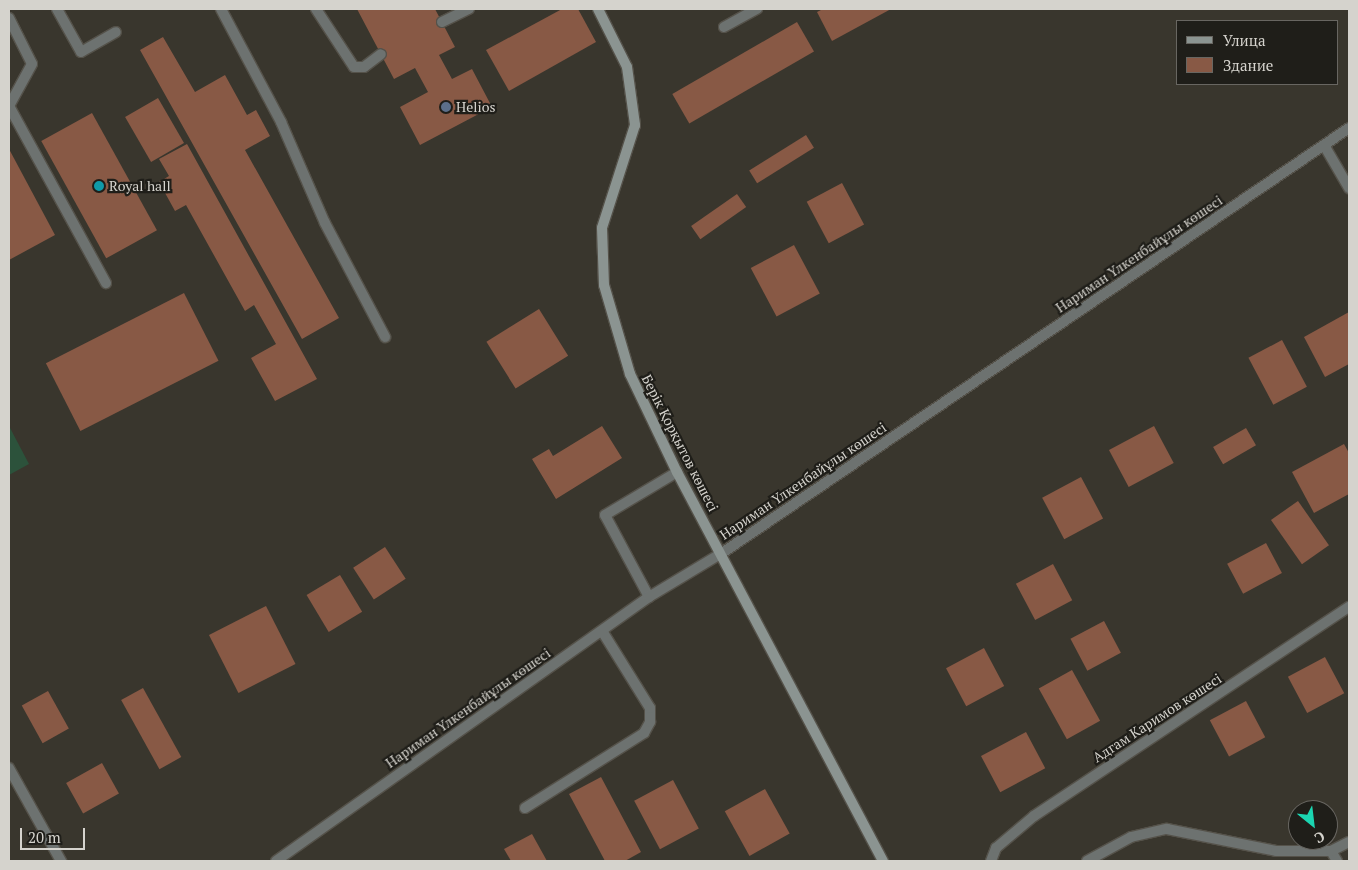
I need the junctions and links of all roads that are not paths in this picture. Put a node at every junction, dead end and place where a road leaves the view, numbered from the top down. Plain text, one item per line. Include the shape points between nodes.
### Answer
1 (58, 9) edge
2 (221, 9) edge
3 (316, 9) edge
4 (469, 9) edge
5 (598, 9) edge
6 (757, 9) edge
7 (9, 18) edge
8 (442, 22) dead end
9 (724, 27) dead end
10 (116, 32) dead end
11 (381, 54) dead end
12 (1349, 128) edge
13 (1324, 145) junction
14 (1349, 188) edge
15 (106, 283) dead end
16 (385, 337) dead end
17 (678, 472) junction
18 (722, 553) junction
19 (649, 597) junction
20 (1349, 607) edge
21 (602, 631) junction
22 (9, 768) edge
23 (525, 808) dead end
24 (1349, 842) edge
25 (1331, 851) junction
26 (61, 861) edge
27 (276, 861) edge
28 (884, 861) edge
29 (991, 861) edge
30 (1087, 861) edge
31 (1337, 861) edge

1 - 10 street via 80,52
2 - 16 street via 281,122 326,223
3 - 11 street via 354,67 364,67
4 - 8 street
5 - 17 street, Берік Қорқытов көшесі via 627,67 634,126 602,228 604,284 630,374
6 - 9 street
7 - 15 street via 32,64 9,106
12 - 13 street, Нариман Үлкенбайұлы көшесі
13 - 14 street
13 - 18 street, Нариман Үлкенбайұлы көшесі
17 - 18 street, Берік Қорқытов көшесі
17 - 19 street via 606,515
18 - 19 street, Нариман Үлкенбайұлы көшесі
18 - 28 street, Берік Қорқытов көшесі
19 - 21 street, Нариман Үлкенбайұлы көшесі
20 - 29 street, Адгам Каримов көшесі via 1034,816 996,848
21 - 23 street via 650,708 650,722 644,733
21 - 27 street, Нариман Үлкенбайұлы көшесі
22 - 26 street
24 - 25 street
25 - 30 street via 1276,851 1167,829 1131,837
25 - 31 street

